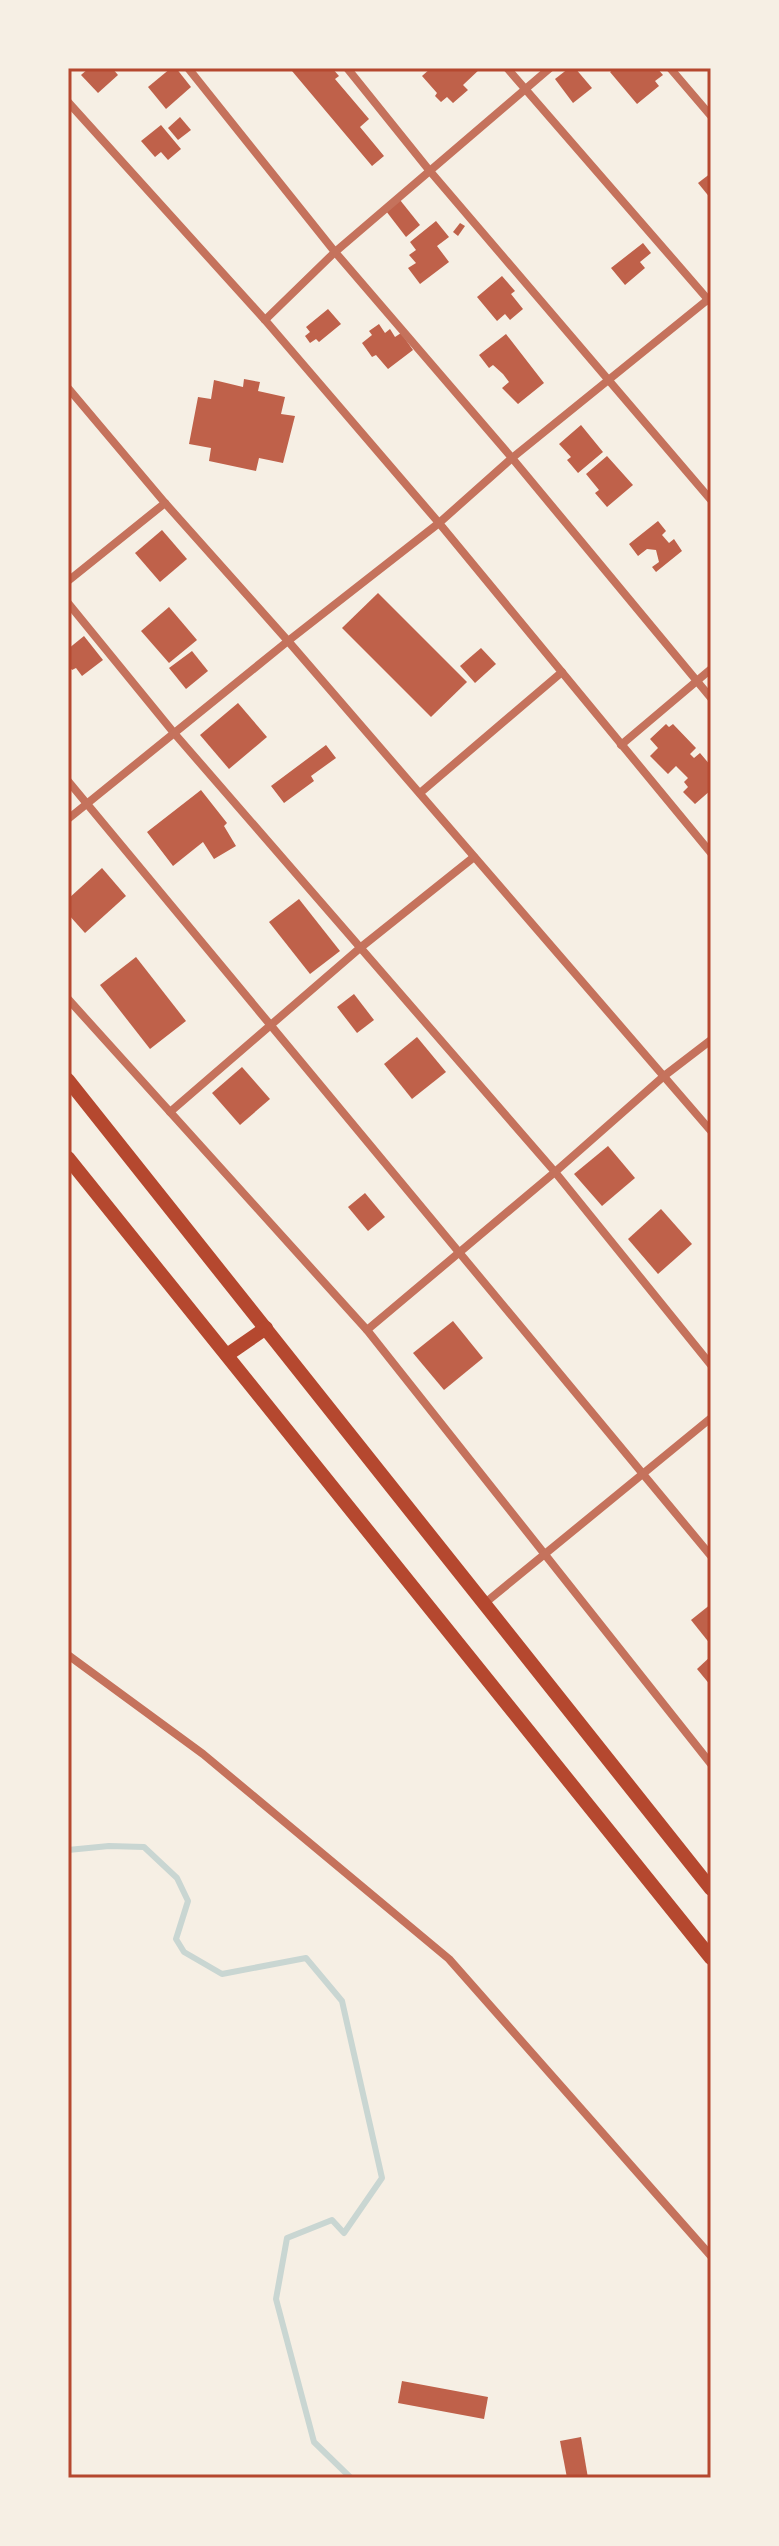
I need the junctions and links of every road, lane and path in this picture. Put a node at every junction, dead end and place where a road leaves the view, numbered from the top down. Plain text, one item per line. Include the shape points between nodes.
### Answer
1 (188, 68) edge
2 (347, 68) edge
3 (507, 68) edge
4 (550, 68) edge
5 (670, 68) edge
6 (524, 90) junction
7 (68, 102) edge
8 (711, 116) edge
9 (429, 170) junction
10 (335, 252) junction
11 (710, 300) edge
12 (265, 320) junction
13 (610, 379) junction
14 (68, 388) edge
15 (512, 458) junction
16 (711, 500) edge
17 (165, 503) junction
18 (439, 523) junction
19 (68, 581) edge
20 (68, 603) edge
21 (288, 641) junction
22 (711, 669) edge
23 (562, 672) junction
24 (697, 680) junction
25 (711, 698) edge
26 (174, 733) junction
27 (621, 745) junction
28 (68, 781) edge
29 (420, 793) junction
30 (87, 804) junction
31 (68, 819) edge
32 (711, 853) edge
33 (474, 857) junction
34 (360, 948) junction
35 (68, 999) edge
36 (271, 1025) junction
37 (711, 1040) edge
38 (664, 1076) junction
39 (68, 1080) edge
40 (170, 1112) junction
41 (711, 1131) edge
42 (68, 1158) edge
43 (555, 1172) junction
44 (460, 1253) junction
45 (266, 1328) junction
46 (367, 1330) junction
47 (227, 1355) junction
48 (711, 1365) edge
49 (711, 1418) edge
50 (643, 1474) junction
51 (544, 1554) junction
52 (711, 1556) edge
53 (485, 1603) junction
54 (68, 1655) edge
55 (711, 1764) edge
56 (711, 1889) edge
57 (711, 1958) edge
58 (711, 2256) edge

1 - 10 street
2 - 9 street
3 - 6 street
4 - 6 street
5 - 8 street
6 - 9 street
6 - 11 street
7 - 12 street
9 - 10 street
9 - 13 street
10 - 12 street
10 - 15 street
11 - 13 street
12 - 18 street
13 - 15 street
13 - 16 street
14 - 17 street
15 - 18 street
15 - 24 street
17 - 19 street
17 - 21 street
18 - 21 street
18 - 23 street
20 - 26 street
21 - 26 street
21 - 29 street
22 - 24 street
23 - 27 street
23 - 29 street
24 - 25 street
24 - 27 street
26 - 30 street
26 - 34 street
27 - 32 street
28 - 30 street
29 - 33 street
30 - 31 street
30 - 36 street
33 - 34 street
33 - 38 street
34 - 36 street
34 - 43 street
35 - 40 street
36 - 40 street
36 - 44 street
37 - 38 street
38 - 41 street
38 - 43 street
39 - 45 highway
40 - 46 street
42 - 47 highway
43 - 44 street
43 - 48 street
44 - 46 street
44 - 50 street
45 - 47 highway
45 - 53 highway
46 - 51 street
47 - 57 highway
49 - 50 street
50 - 51 street
50 - 52 street
51 - 53 street
51 - 55 street
53 - 56 highway
54 - 58 street via 203,1754 449,1959

